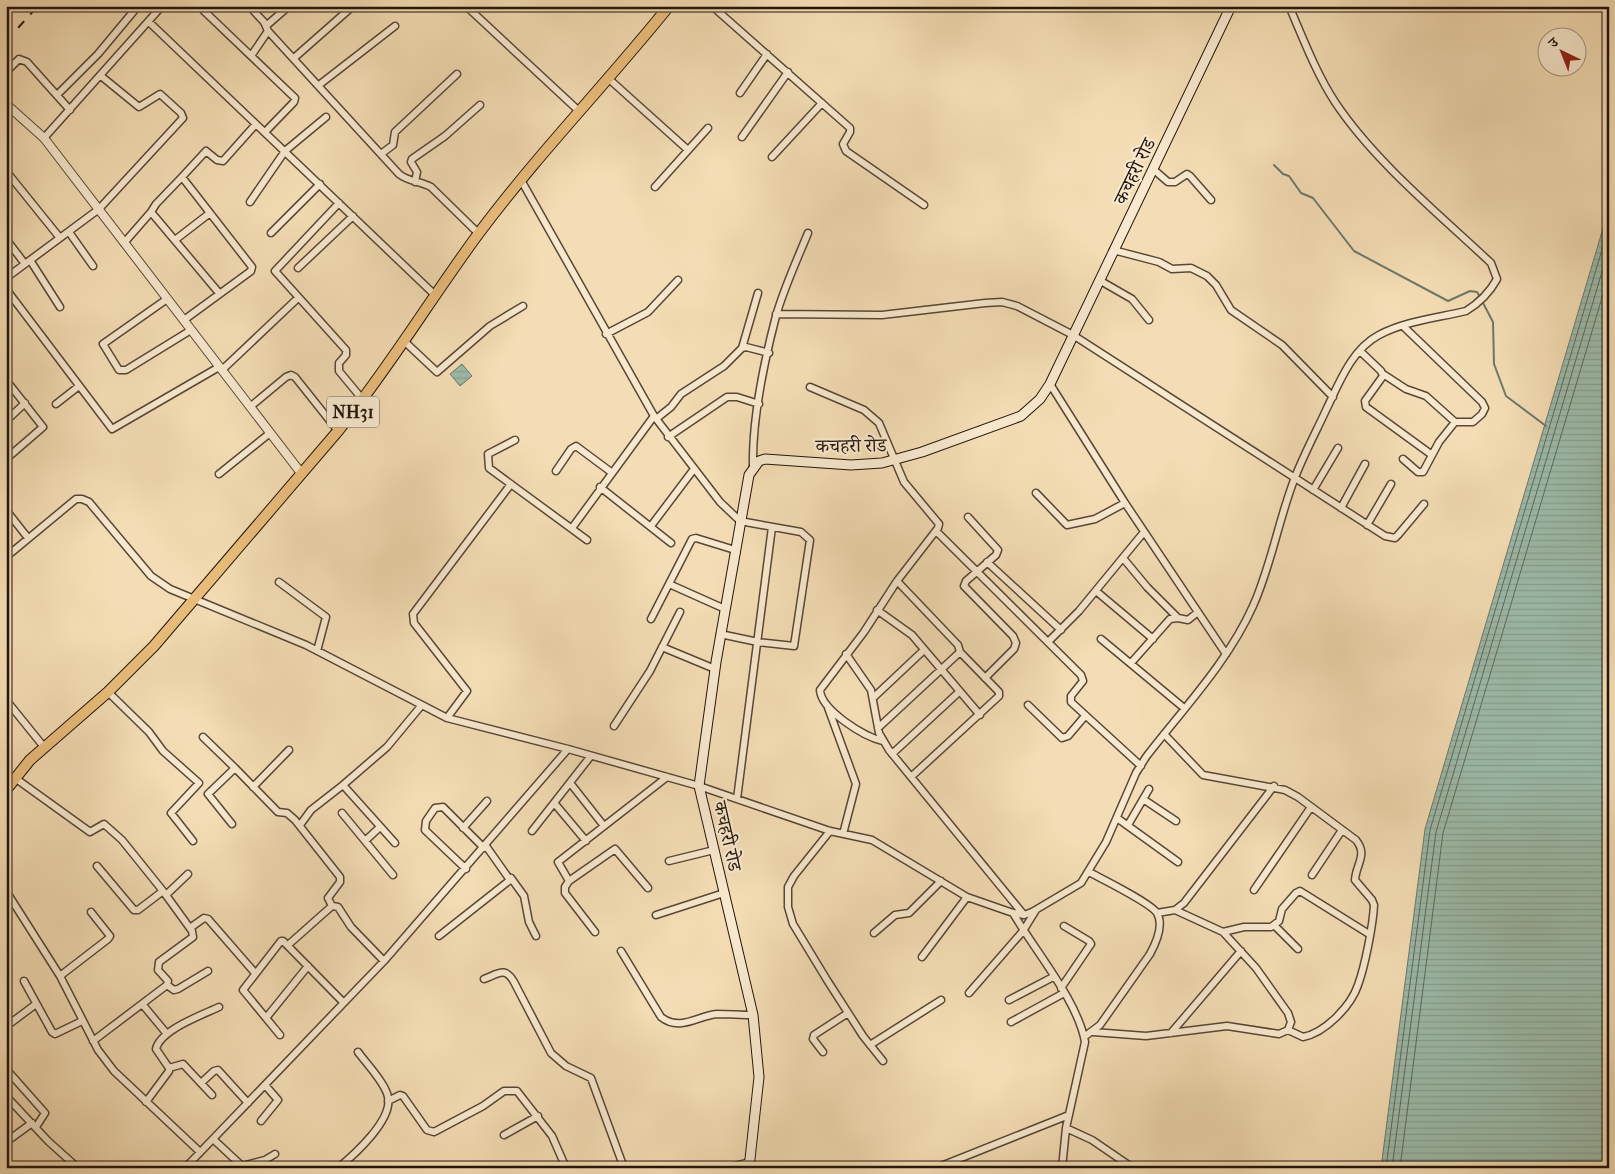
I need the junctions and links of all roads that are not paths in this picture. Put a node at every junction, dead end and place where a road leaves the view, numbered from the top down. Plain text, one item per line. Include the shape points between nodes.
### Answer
1 (138, 6) edge
2 (162, 6) edge
3 (249, 6) edge
4 (289, 6) edge
5 (353, 6) edge
6 (466, 6) edge
7 (669, 6) edge
8 (712, 6) edge
9 (1231, 6) edge
10 (1289, 6) edge
11 (202, 10) dead end
12 (149, 22) junction
13 (396, 26) dead end
14 (267, 29) junction
15 (767, 54) junction
16 (251, 56) junction
17 (294, 58) junction
18 (6, 72) edge
19 (788, 72) junction
20 (457, 74) dead end
21 (101, 76) junction
22 (609, 79) junction
23 (319, 85) junction
24 (740, 93) dead end
25 (57, 96) junction
26 (822, 102) junction
27 (480, 105) dead end
28 (8, 109) edge
29 (70, 110) junction
30 (580, 112) junction
31 (326, 117) dead end
32 (256, 124) junction
33 (708, 128) dead end
34 (265, 132) junction
35 (742, 137) dead end
36 (44, 138) junction
37 (688, 150) junction
38 (285, 151) junction
39 (381, 154) junction
40 (772, 157) dead end
41 (1153, 169) junction
42 (6, 170) edge
43 (182, 177) junction
44 (521, 180) junction
45 (415, 182) junction
46 (320, 184) junction
47 (655, 187) dead end
48 (1211, 200) dead end
49 (250, 202) dead end
50 (340, 203) junction
51 (924, 205) dead end
52 (99, 209) junction
53 (151, 212) junction
54 (210, 213) junction
55 (353, 216) junction
56 (69, 232) junction
57 (271, 233) dead end
58 (808, 233) dead end
59 (479, 234) junction
60 (60, 238) junction
61 (6, 239) edge
62 (175, 240) junction
63 (124, 243) junction
64 (1114, 250) junction
65 (28, 262) junction
66 (93, 266) dead end
67 (298, 268) dead end
68 (6, 278) edge
69 (678, 280) dead end
70 (1099, 280) junction
71 (6, 288) edge
72 (219, 293) junction
73 (758, 293) dead end
74 (436, 296) junction
75 (298, 298) junction
76 (167, 299) junction
77 (523, 306) dead end
78 (60, 307) dead end
79 (776, 314) junction
80 (184, 320) junction
81 (1148, 320) dead end
82 (1403, 326) junction
83 (191, 330) junction
84 (606, 334) junction
85 (1073, 335) junction
86 (404, 341) junction
87 (742, 348) junction
88 (769, 352) junction
89 (1360, 352) junction
90 (220, 369) junction
91 (1383, 374) junction
92 (6, 380) edge
93 (1050, 384) junction
94 (79, 386) junction
95 (810, 387) dead end
96 (1333, 397) junction
97 (363, 400) junction
98 (25, 403) junction
99 (56, 404) dead end
100 (759, 404) junction
101 (250, 407) junction
102 (655, 418) junction
103 (6, 421) edge
104 (1455, 422) junction
105 (338, 431) junction
106 (270, 433) junction
107 (668, 437) junction
108 (515, 440) dead end
109 (1338, 448) dead end
110 (1432, 456) junction
111 (6, 459) edge
112 (1403, 459) dead end
113 (895, 461) junction
114 (1365, 464) dead end
115 (753, 467) junction
116 (694, 469) junction
117 (556, 471) dead end
118 (611, 472) junction
119 (301, 473) junction
120 (219, 474) dead end
121 (1294, 479) junction
122 (511, 484) junction
123 (1392, 484) dead end
124 (600, 487) junction
125 (1313, 490) junction
126 (1036, 493) dead end
127 (1125, 503) junction
128 (1424, 504) dead end
129 (1341, 508) junction
130 (6, 510) edge
131 (968, 517) dead end
132 (740, 521) junction
133 (1367, 525) junction
134 (651, 526) junction
135 (772, 527) junction
136 (572, 528) junction
137 (936, 531) junction
138 (1144, 532) junction
139 (28, 538) junction
140 (587, 540) dead end
141 (672, 543) dead end
142 (734, 550) junction
143 (6, 557) edge
144 (1123, 558) junction
145 (988, 562) junction
146 (976, 572) junction
147 (897, 581) junction
148 (279, 582) dead end
149 (669, 584) junction
150 (1096, 591) junction
151 (195, 599) junction
152 (725, 608) junction
153 (877, 610) junction
154 (680, 612) dead end
155 (1198, 612) junction
156 (1178, 618) junction
157 (651, 619) dead end
158 (1061, 630) junction
159 (720, 634) junction
160 (1101, 638) dead end
161 (1153, 639) junction
162 (758, 642) junction
163 (1048, 642) junction
164 (662, 647) junction
165 (924, 650) junction
166 (317, 651) junction
167 (960, 652) junction
168 (846, 654) junction
169 (1226, 654) junction
170 (1131, 664) junction
171 (715, 669) junction
172 (941, 670) junction
173 (985, 678) junction
174 (108, 692) junction
175 (960, 692) junction
176 (873, 698) junction
177 (6, 700) edge
178 (826, 703) junction
179 (422, 706) junction
180 (1028, 706) dead end
181 (1184, 708) junction
182 (980, 715) junction
183 (1085, 716) junction
184 (447, 718) junction
185 (614, 726) dead end
186 (878, 728) junction
187 (1164, 734) junction
188 (203, 738) dead end
189 (883, 741) junction
190 (44, 747) junction
191 (568, 749) junction
192 (289, 750) dead end
193 (892, 754) junction
194 (590, 757) junction
195 (1141, 766) junction
196 (235, 768) junction
197 (667, 777) junction
198 (911, 777) junction
199 (15, 778) junction
200 (571, 784) junction
201 (344, 785) junction
202 (699, 786) junction
203 (1274, 786) junction
204 (253, 787) junction
205 (1149, 789) dead end
206 (6, 790) edge
207 (738, 799) junction
208 (1143, 799) junction
209 (487, 801) dead end
210 (555, 804) junction
211 (1312, 807) junction
212 (342, 814) dead end
213 (1117, 818) junction
214 (1176, 821) dead end
215 (232, 824) dead end
216 (300, 825) junction
217 (1128, 825) junction
218 (604, 826) junction
219 (380, 827) junction
220 (463, 828) junction
221 (1342, 830) junction
222 (532, 831) dead end
223 (830, 831) junction
224 (843, 834) junction
225 (193, 841) dead end
226 (365, 841) junction
227 (586, 841) junction
228 (395, 843) dead end
229 (485, 847) junction
230 (714, 850) junction
231 (668, 861) dead end
232 (1178, 862) dead end
233 (97, 866) dead end
234 (466, 869) junction
235 (1089, 872) junction
236 (188, 874) dead end
237 (393, 875) dead end
238 (1312, 875) dead end
239 (511, 878) junction
240 (570, 881) junction
241 (940, 881) junction
242 (648, 888) dead end
243 (1254, 890) dead end
244 (6, 891) edge
245 (165, 893) junction
246 (724, 893) junction
247 (968, 897) junction
248 (332, 906) junction
249 (1036, 910) junction
250 (1174, 910) junction
251 (91, 912) dead end
252 (1013, 913) junction
253 (1158, 913) junction
254 (656, 915) dead end
255 (1024, 915) junction
256 (1274, 925) junction
257 (1064, 926) dead end
258 (190, 928) junction
259 (1023, 931) junction
260 (595, 932) dead end
261 (1223, 932) junction
262 (874, 933) dead end
263 (1369, 934) junction
264 (439, 936) dead end
265 (536, 936) dead end
266 (288, 946) junction
267 (1298, 949) dead end
268 (621, 951) dead end
269 (1241, 952) junction
270 (922, 957) dead end
271 (384, 961) junction
272 (308, 966) junction
273 (208, 971) dead end
274 (255, 973) junction
275 (60, 976) junction
276 (1053, 977) junction
277 (484, 979) dead end
278 (24, 981) dead end
279 (167, 985) junction
280 (1063, 991) junction
281 (969, 993) dead end
282 (941, 1000) dead end
283 (1009, 1000) dead end
284 (343, 1002) junction
285 (36, 1004) junction
286 (143, 1004) junction
287 (219, 1006) dead end
288 (848, 1013) junction
289 (753, 1015) junction
290 (266, 1018) junction
291 (82, 1021) junction
292 (1011, 1022) dead end
293 (8, 1025) dead end
294 (1288, 1030) junction
295 (1093, 1032) junction
296 (1170, 1033) junction
297 (167, 1034) junction
298 (280, 1035) dead end
299 (1084, 1037) junction
300 (93, 1041) junction
301 (870, 1045) junction
302 (358, 1052) dead end
303 (822, 1052) dead end
304 (883, 1062) dead end
305 (169, 1068) junction
306 (6, 1069) edge
307 (201, 1083) junction
308 (265, 1085) junction
309 (212, 1095) dead end
310 (6, 1096) edge
311 (388, 1101) junction
312 (146, 1102) junction
313 (248, 1103) junction
314 (538, 1116) junction
315 (1069, 1116) junction
316 (261, 1121) dead end
317 (34, 1125) junction
318 (1066, 1128) junction
319 (504, 1135) dead end
320 (213, 1138) junction
321 (6, 1142) edge
322 (200, 1152) junction
323 (275, 1154) dead end
324 (749, 1165) edge
325 (78, 1168) edge
326 (185, 1168) edge
327 (338, 1168) edge
328 (566, 1168) edge
329 (624, 1168) edge
330 (726, 1168) edge
331 (936, 1168) edge
332 (1062, 1168) edge
333 (1133, 1168) edge

1 - 25 street
2 - 12 street
3 - 14 street
4 - 14 street
5 - 17 street
6 - 30 street
7 - 22 highway, NH31
8 - 15 street
9 - 41 main road, कचहरी रोड
10 - 82 street via 1335,102 1364,140 1490,263 1497,279 1475,306 1466,311
11 - 16 street
12 - 21 street
12 - 32 street
13 - 23 street
14 - 16 street
14 - 17 street
15 - 19 street
15 - 24 street
16 - 34 street via 295,100
17 - 23 street
18 - 25 street via 22,59
19 - 26 street
19 - 35 street
20 - 39 street via 395,132 393,145
21 - 29 street
21 - 52 street via 136,106 144,105 158,94 183,115
22 - 30 highway, NH31
22 - 37 street
23 - 39 street
25 - 29 street
26 - 40 street
26 - 51 street via 850,128 843,144 846,151
27 - 45 street via 445,136 412,159 417,172
28 - 36 street
29 - 36 street
30 - 44 highway, NH31
31 - 38 street
32 - 34 street
32 - 43 street via 223,161 206,151
33 - 37 street
34 - 38 street
36 - 52 street
37 - 47 street
38 - 46 street
38 - 49 street
39 - 45 street via 399,174
41 - 48 street via 1168,182 1175,182 1187,174
41 - 64 main road, कचहरी रोड
42 - 60 street
43 - 53 street
43 - 54 street
44 - 59 highway, NH31
44 - 84 street
45 - 59 street via 431,187
46 - 50 street
46 - 57 street
50 - 55 street
50 - 75 street via 274,271
52 - 56 street
52 - 63 street
53 - 62 street
53 - 63 street
54 - 62 street
54 - 72 street via 252,267 251,271
55 - 67 street
55 - 74 street
56 - 60 street
56 - 66 street
58 - 79 street
59 - 74 highway, NH31
60 - 65 street
61 - 65 street
62 - 72 street
63 - 76 street
64 - 70 main road, कचहरी रोड
64 - 96 street via 1159,262 1172,269 1191,268 1206,276 1216,284 1231,310 1282,345
65 - 68 street
65 - 78 street
69 - 84 street via 648,312
70 - 81 street via 1132,299
70 - 85 main road, कचहरी रोड
71 - 94 street
72 - 80 street
73 - 87 street
74 - 86 highway, NH31
75 - 90 street
75 - 97 street via 346,350 339,363 339,371
76 - 80 street
76 - 83 street via 103,344 118,370 126,370
77 - 86 street via 490,326 437,372
79 - 85 street via 882,315 1002,302 1017,306
79 - 88 street
80 - 83 street
82 - 89 street via 1377,336
82 - 104 street via 1484,405 1484,411 1473,422
83 - 90 street
84 - 102 street
85 - 93 main road, कचहरी रोड
85 - 121 street
86 - 97 highway, NH31
87 - 88 street via 746,346
87 - 102 street via 724,366 681,394 671,407
88 - 100 street
89 - 91 street
89 - 96 street via 1342,377
90 - 94 street via 112,429
90 - 101 street
91 - 104 street via 1406,389 1426,396
91 - 110 street via 1365,401 1366,407
92 - 98 street
93 - 113 main road, कचहरी रोड via 1040,399 1021,416
93 - 127 street
94 - 99 street
95 - 113 street via 872,416 884,432
96 - 121 street
97 - 105 highway, NH31
98 - 103 street
98 - 111 street via 43,427
100 - 107 street via 727,397
100 - 115 street
101 - 105 street via 291,375
101 - 106 street
102 - 107 street
102 - 118 street
104 - 110 street
105 - 119 highway, NH31
106 - 119 street
106 - 120 street
107 - 116 street
108 - 122 street via 491,451 487,457 489,468
109 - 125 street
110 - 112 street via 1421,473
113 - 115 main road, कचहरी रोड via 850,465 765,459
113 - 137 street via 908,487 939,524
114 - 129 street
115 - 132 main road, कचहरी रोड
116 - 132 street
116 - 134 street
117 - 118 street via 576,446
118 - 124 street
119 - 151 highway, NH31
121 - 125 street
121 - 169 street via 1263,582 1241,631
122 - 136 street
122 - 184 street via 413,614 414,623 467,691
123 - 133 street
124 - 134 street
124 - 136 street
125 - 129 street
126 - 127 street via 1066,525 1095,519
127 - 138 street
128 - 133 street via 1395,538
129 - 133 street
130 - 139 street
131 - 145 street via 997,547 998,553
132 - 135 street
132 - 142 main road, कचहरी रोड
134 - 141 street
135 - 162 street
135 - 162 street via 801,532 810,540 810,545 794,646
136 - 140 street
137 - 146 street
137 - 147 street
138 - 144 street
138 - 155 street
139 - 143 street
139 - 151 street via 76,499 82,499 158,582
142 - 149 street via 692,539
142 - 152 main road, कचहरी रोड
144 - 150 street
144 - 156 street
145 - 146 street
145 - 158 street
146 - 163 street
146 - 173 street via 964,586 1013,636 1016,643
147 - 153 street
147 - 167 street via 958,645
148 - 166 street via 326,617
149 - 152 street
149 - 157 street
150 - 158 street
150 - 161 street
151 - 166 street
151 - 174 highway, NH31
152 - 159 main road, कचहरी रोड
153 - 165 street via 908,631
153 - 168 street
154 - 164 street
155 - 156 street via 1188,620
155 - 169 street
156 - 161 street via 1170,620
158 - 163 street
159 - 162 street
159 - 171 main road, कचहरी रोड
160 - 170 street
161 - 170 street
162 - 207 street
163 - 183 street via 1084,678 1070,700
164 - 171 street
164 - 185 street
165 - 172 street
165 - 176 street
166 - 179 street
167 - 172 street
167 - 173 street
168 - 176 street via 868,684
168 - 178 street via 820,690
169 - 181 street
170 - 181 street
171 - 202 main road, कचहरी रोड
172 - 175 street
172 - 186 street
173 - 182 street via 999,696
174 - 190 highway, NH31
174 - 225 street via 199,784 171,813
175 - 182 street
175 - 193 street
176 - 186 street
177 - 190 street
178 - 189 street via 863,734
178 - 224 street via 856,784
179 - 184 street
179 - 201 street via 387,747
180 - 183 street via 1062,738 1068,736
181 - 187 street
182 - 198 street
183 - 195 street
184 - 191 street
186 - 189 street
187 - 195 street
187 - 203 street via 1204,775
188 - 196 street
189 - 193 street
190 - 199 highway, NH31
191 - 194 street
191 - 229 street
192 - 204 street
193 - 198 street
194 - 197 street
194 - 200 street
195 - 213 street
196 - 204 street
196 - 215 street via 208,794
197 - 202 street
197 - 218 street
198 - 255 street
199 - 206 highway, NH31
199 - 245 street via 90,832 104,824 122,840
200 - 210 street
200 - 218 street
201 - 216 street via 312,810
201 - 219 street
202 - 207 street
202 - 230 main road, कचहरी रोड
203 - 211 street
203 - 250 street via 1184,903
204 - 216 street via 278,812 289,814
205 - 208 street
207 - 223 street
208 - 214 street
208 - 217 street
209 - 220 street
210 - 222 street
210 - 227 street
211 - 221 street
211 - 243 street
212 - 226 street
213 - 217 street
213 - 235 street
216 - 248 street via 341,879 328,898
217 - 232 street
218 - 227 street
219 - 226 street
219 - 228 street
220 - 229 street
220 - 234 street via 440,806 435,808 424,826
221 - 238 street
221 - 263 street via 1356,840 1362,852 1355,880 1374,905
223 - 224 street
223 - 288 street via 794,876 787,897 793,924
224 - 241 street via 883,845
226 - 237 street
227 - 240 street via 558,862
229 - 234 street
229 - 239 street
230 - 231 street
230 - 246 main road, कचहरी रोड
233 - 245 street via 134,910
234 - 271 street
235 - 249 street via 1070,891
235 - 253 street
236 - 245 street
239 - 264 street
239 - 265 street via 524,896 529,922
240 - 242 street via 615,849
240 - 260 street via 565,893
241 - 247 street
241 - 262 street via 909,913 895,915
244 - 275 street
245 - 258 street
246 - 254 street
246 - 289 main road, कचहरी रोड
247 - 252 street
247 - 270 street
248 - 266 street
248 - 271 street via 338,907 351,927
249 - 255 street
249 - 259 street
250 - 253 street
250 - 261 street
251 - 275 street via 110,936
252 - 255 street
252 - 259 street
253 - 295 street via 1155,945
256 - 261 street
256 - 263 street via 1281,918 1282,909 1300,892
256 - 267 street
257 - 280 street via 1091,944
258 - 274 street via 204,918 208,919
258 - 279 street via 192,939 159,962 158,970 168,981
259 - 276 street
259 - 281 street
261 - 269 street
263 - 294 street via 1358,986 1340,1012 1327,1025 1307,1037
266 - 272 street
266 - 274 street via 281,941
268 - 289 street via 665,1021 681,1024 716,1014
269 - 294 street via 1288,1013 1291,1022
269 - 296 street
271 - 284 street
272 - 284 street
272 - 290 street
273 - 279 street via 178,990
274 - 290 street via 243,990
275 - 291 street
276 - 280 street
276 - 283 street
277 - 329 street via 506,972 552,1054 566,1066 591,1078
278 - 285 street
279 - 286 street
280 - 292 street
280 - 299 street via 1084,1029
282 - 301 street
284 - 308 street
285 - 291 street via 55,1034
285 - 293 street
286 - 297 street
286 - 300 street
287 - 297 street
288 - 301 street
288 - 303 street via 814,1035 813,1039
289 - 324 main road, कचहरी रोड via 759,1077
290 - 298 street
291 - 300 street
294 - 296 street via 1279,1034 1220,1026
295 - 296 street via 1146,1036
295 - 299 street
297 - 305 street via 159,1040 156,1049
299 - 315 street
300 - 312 street via 114,1071
301 - 304 street
302 - 311 street via 385,1090
305 - 307 street via 183,1064
305 - 312 street
306 - 317 street via 45,1113
307 - 309 street
307 - 313 street via 218,1070
308 - 313 street
308 - 316 street via 278,1100
310 - 317 street
311 - 314 street via 400,1094 403,1096 429,1132 453,1124 510,1090 517,1091
311 - 327 street via 369,1139
312 - 322 street
313 - 320 street
314 - 319 street
314 - 328 street via 557,1145
315 - 318 street
315 - 331 street
317 - 321 street
317 - 325 street
318 - 332 street
318 - 333 street via 1092,1140
320 - 322 street
320 - 323 street via 242,1166
322 - 326 street
324 - 330 street

